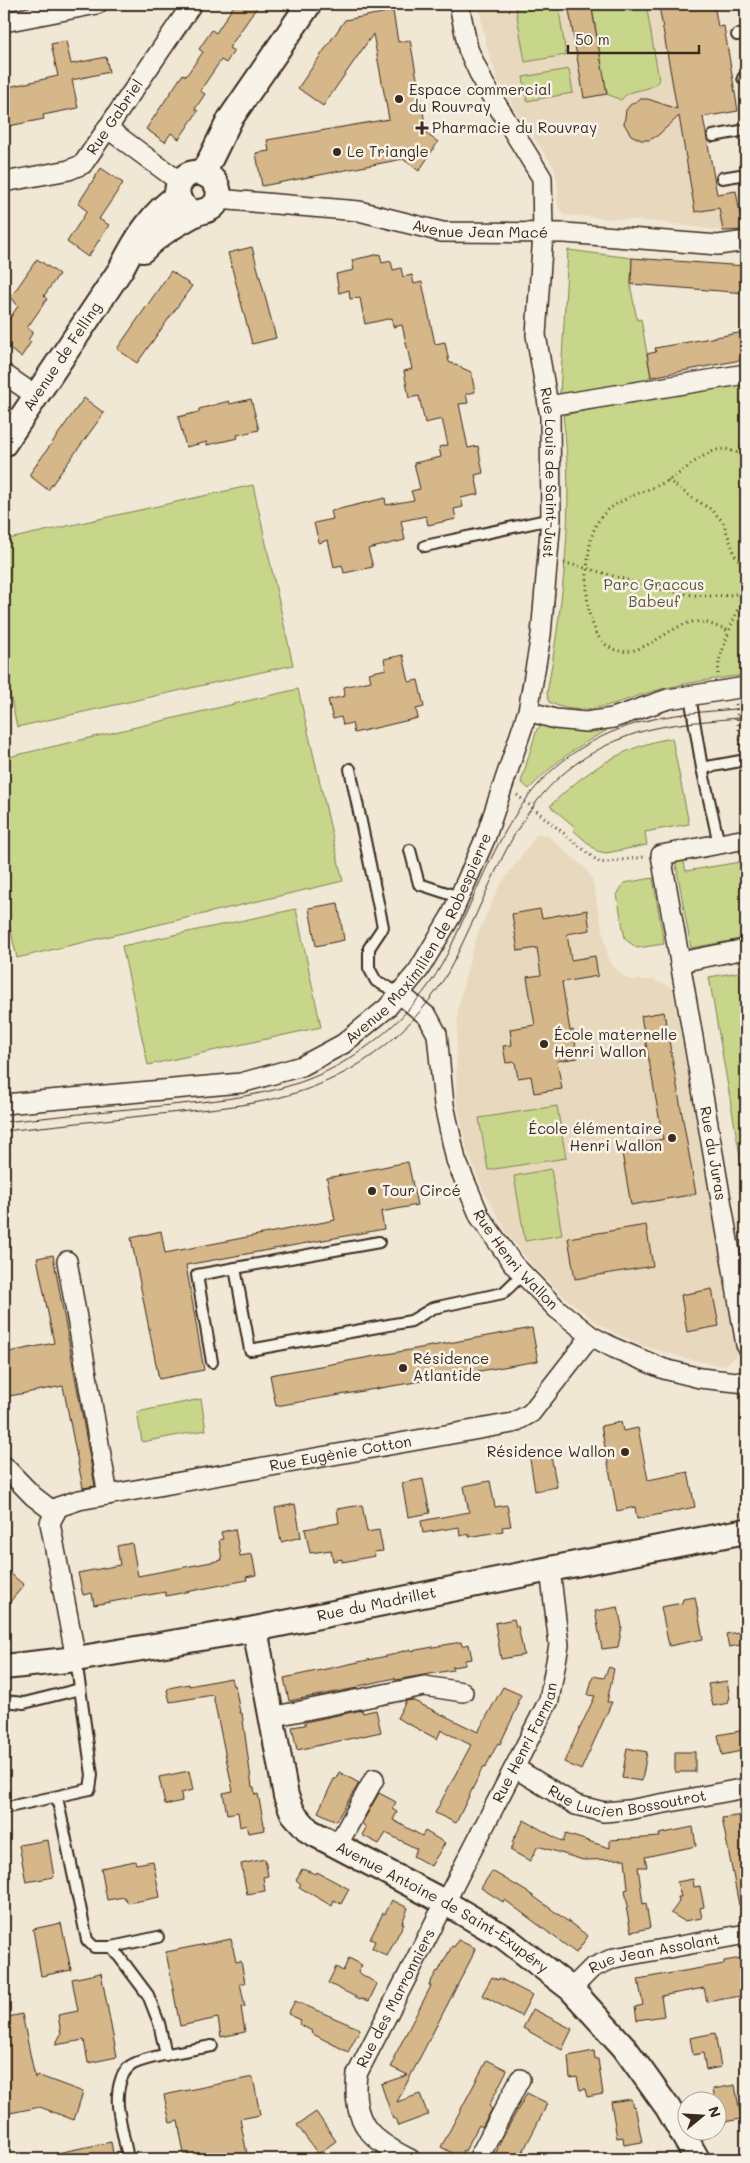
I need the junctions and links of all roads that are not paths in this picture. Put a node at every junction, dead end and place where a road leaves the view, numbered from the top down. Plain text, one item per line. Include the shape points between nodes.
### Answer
1 (97, 4) edge
2 (192, 4) edge
3 (309, 4) edge
4 (459, 4) edge
5 (4, 22) edge
6 (107, 128) junction
7 (746, 130) edge
8 (713, 136) dead end
9 (202, 173) junction
10 (746, 176) edge
11 (722, 178) dead end
12 (4, 182) edge
13 (179, 189) junction
14 (217, 199) junction
15 (196, 213) junction
16 (543, 234) junction
17 (746, 241) edge
18 (121, 269) junction
19 (4, 374) edge
20 (746, 374) edge
21 (36, 396) junction
22 (548, 406) junction
23 (4, 444) edge
24 (551, 519) junction
25 (426, 546) dead end
26 (746, 687) edge
27 (690, 696) junction
28 (528, 711) junction
29 (746, 760) edge
30 (702, 768) junction
31 (350, 769) dead end
32 (746, 839) edge
33 (719, 844) junction
34 (410, 850) dead end
35 (459, 897) junction
36 (746, 950) edge
37 (680, 962) junction
38 (399, 993) junction
39 (4, 1104) edge
40 (379, 1242) dead end
41 (67, 1261) dead end
42 (235, 1268) junction
43 (523, 1274) junction
44 (591, 1336) junction
45 (746, 1344) edge
46 (212, 1362) dead end
47 (746, 1383) edge
48 (4, 1466) edge
49 (108, 1495) junction
50 (54, 1513) junction
51 (746, 1531) edge
52 (550, 1568) junction
53 (254, 1629) junction
54 (76, 1659) junction
55 (4, 1667) edge
56 (80, 1689) junction
57 (463, 1692) dead end
58 (4, 1701) edge
59 (271, 1716) junction
60 (515, 1768) junction
61 (374, 1779) dead end
62 (746, 1788) edge
63 (57, 1797) junction
64 (4, 1808) edge
65 (337, 1846) junction
66 (444, 1902) junction
67 (746, 1934) edge
68 (158, 1937) dead end
69 (112, 1947) junction
70 (571, 1989) junction
71 (212, 2046) dead end
72 (166, 2055) junction
73 (520, 2080) dead end
74 (128, 2159) edge
75 (410, 2159) edge
76 (478, 2159) edge
77 (697, 2159) edge

1 - 5 street
2 - 6 street, Rue Gabriel
3 - 9 street via 230,118
4 - 16 street, Rue Louis de Saint-Just via 468,49 484,84 542,178
6 - 12 street, Rue Gabriel via 78,167
6 - 13 street
7 - 8 lane
9 - 13 street via 190,174
9 - 14 street via 216,184
10 - 11 lane
13 - 15 street via 185,208
13 - 18 street, Avenue de Felling via 135,242
14 - 15 street via 207,210
14 - 16 street, Avenue Jean Macé via 359,211 442,232
15 - 18 street, Avenue de Felling via 152,240
16 - 17 street, Avenue Jean Macé via 710,245
16 - 22 street, Rue Louis de Saint-Just via 536,335
18 - 21 street, Avenue de Felling
19 - 21 street
20 - 22 street
21 - 23 street, Avenue de Felling
22 - 24 street, Rue Louis de Saint-Just
24 - 25 lane
24 - 28 street, Rue Louis de Saint-Just via 541,635
26 - 27 street
27 - 28 street via 613,718 586,722 555,719
27 - 30 lane
28 - 35 street, Avenue Maximilien de Robespierre via 485,839
29 - 30 lane
30 - 33 lane
31 - 38 lane via 383,927 370,948 369,968 376,980
32 - 33 street
33 - 37 street, Rue du Juras via 661,855
34 - 35 lane via 419,884
35 - 38 street, Avenue Maximilien de Robespierre via 418,971
36 - 37 street
37 - 45 street, Rue du Juras
38 - 39 street, Avenue Maximilien de Robespierre via 387,1008 343,1044 302,1066 241,1083
38 - 43 street, Rue Henri Wallon via 428,1017 437,1034 444,1105 456,1160 480,1217
40 - 42 lane
41 - 49 street
42 - 43 lane via 250,1350 411,1321 432,1308 503,1293
42 - 46 lane via 196,1275
43 - 44 street, Rue Henri Wallon via 557,1309
44 - 47 street, Rue Henri Wallon via 664,1369 700,1378
44 - 49 street, Rue Eugènie Cotton via 532,1413 514,1423
48 - 50 street
49 - 50 street, Rue Eugènie Cotton via 58,1506
50 - 54 street via 50,1523
51 - 52 street, Rue du Madrillet
52 - 53 street, Rue du Madrillet
52 - 60 street, Rue Henri Farman via 559,1645 549,1700
53 - 54 street, Rue du Madrillet
53 - 59 street, Avenue Antoine de Saint-Exupéry
54 - 55 street, Rue du Madrillet
54 - 56 lane
56 - 58 lane via 24,1703
56 - 63 lane via 92,1775 90,1789
57 - 59 street via 424,1686
59 - 65 street, Avenue Antoine de Saint-Exupéry via 286,1796 293,1813 309,1831
60 - 62 street, Rue Lucien Bossoutrot via 576,1805 604,1812
60 - 66 street, Rue Henri Farman
61 - 65 street
63 - 64 lane
63 - 69 lane via 87,1940 94,1947
65 - 66 street, Avenue Antoine de Saint-Exupéry
66 - 70 street, Avenue Antoine de Saint-Exupéry via 504,1937
66 - 75 street, Rue des Marronniers via 357,2074 355,2090 360,2118 371,2135 385,2147
67 - 70 street, Rue Jean Assolant via 614,1958 592,1968
68 - 69 lane
69 - 72 lane via 148,1995
70 - 77 street, Avenue Antoine de Saint-Exupéry via 624,2046 668,2108
71 - 72 lane
72 - 74 lane via 131,2065 123,2074 118,2104
73 - 76 street

